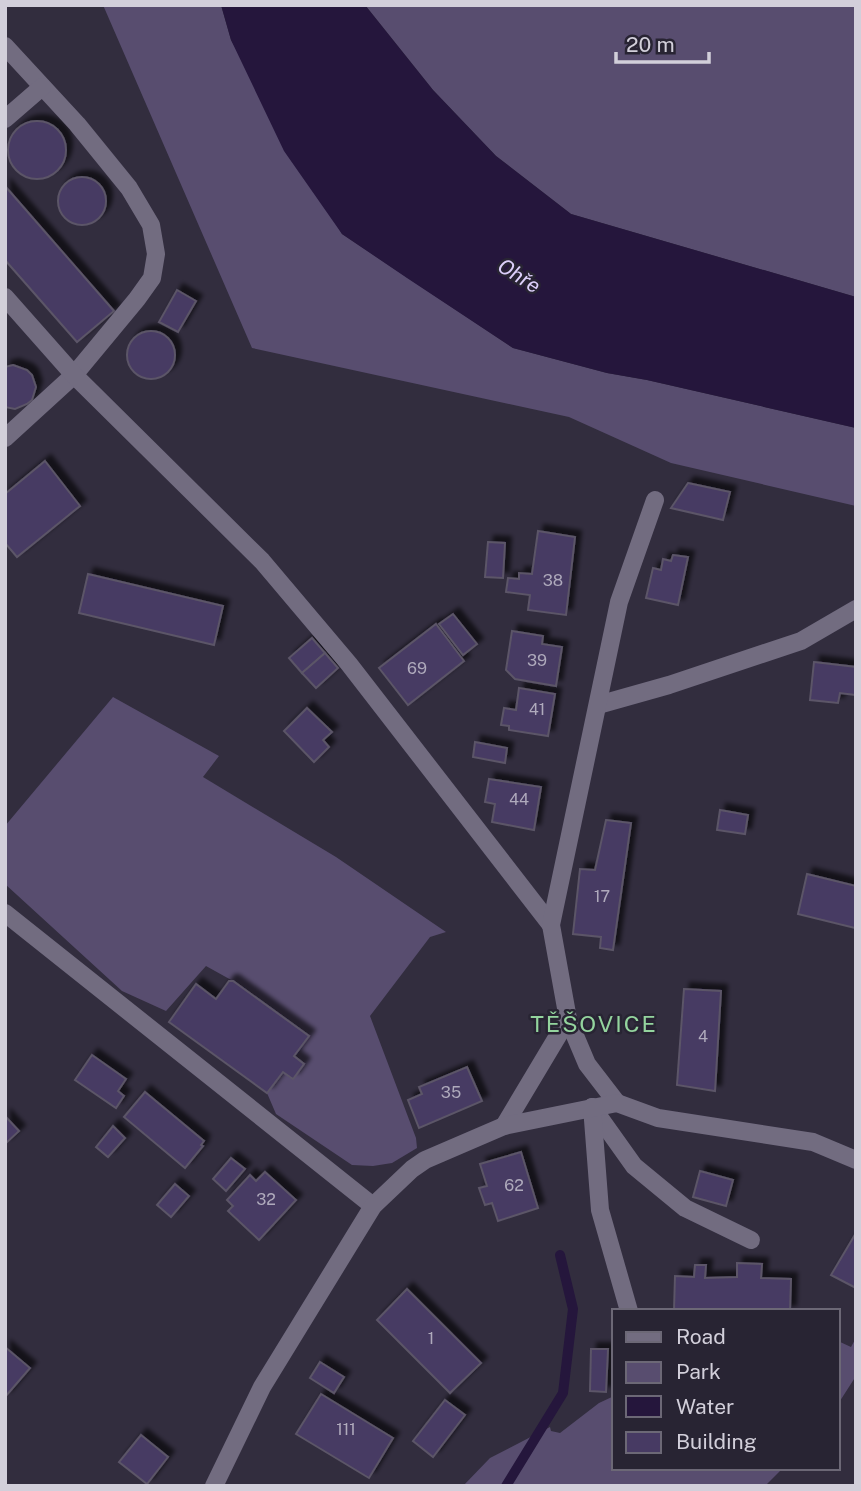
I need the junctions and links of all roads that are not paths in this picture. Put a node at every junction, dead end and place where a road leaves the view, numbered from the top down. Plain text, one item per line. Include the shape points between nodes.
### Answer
1 (5, 46) edge
2 (42, 87) junction
3 (5, 119) edge
4 (5, 297) edge
5 (74, 374) junction
6 (5, 438) edge
7 (655, 500) dead end
8 (856, 609) edge
9 (597, 705) junction
10 (5, 914) edge
11 (551, 925) junction
12 (568, 1019) junction
13 (617, 1103) junction
14 (592, 1107) junction
15 (504, 1126) junction
16 (856, 1160) edge
17 (373, 1206) junction
18 (751, 1240) dead end
19 (628, 1309) edge
20 (214, 1486) edge

1 - 2 street
2 - 3 street
2 - 5 street via 129,188 151,225 156,254 152,278
4 - 5 street
5 - 6 street
5 - 11 street via 270,571 349,664
7 - 9 street via 619,602
8 - 9 street via 802,640
9 - 11 street
10 - 17 street
11 - 12 street
12 - 13 street via 587,1064
12 - 15 street
13 - 14 street
13 - 16 street via 658,1118 813,1142
14 - 15 street
14 - 18 street via 634,1166 685,1208
14 - 19 street via 600,1210
15 - 17 street via 425,1160
17 - 20 street via 262,1387

